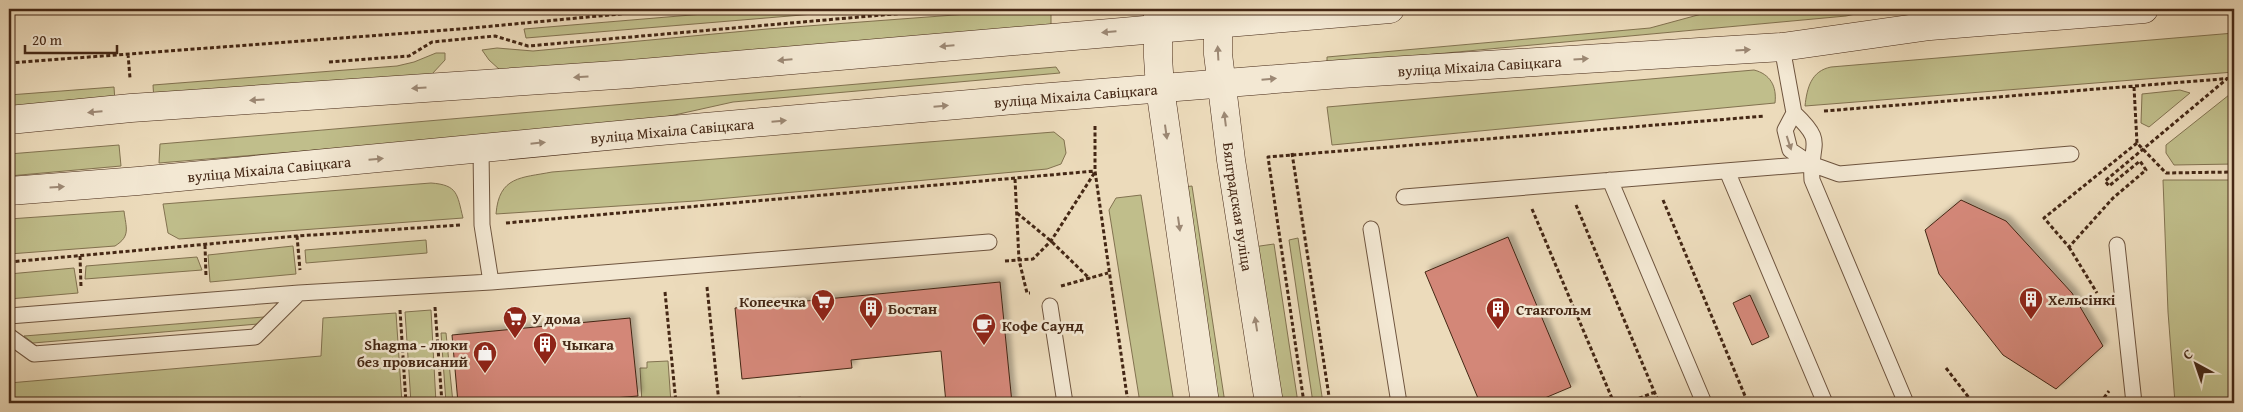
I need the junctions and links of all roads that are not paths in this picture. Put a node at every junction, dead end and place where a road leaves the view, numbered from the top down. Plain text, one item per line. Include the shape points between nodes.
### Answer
1 (1390, 9) edge
2 (2144, 9) edge
3 (1218, 16) edge
4 (1158, 18) edge
5 (1782, 47) junction
6 (1221, 83) junction
7 (1160, 88) junction
8 (1794, 113) junction
9 (9, 120) edge
10 (481, 149) junction
11 (2071, 154) dead end
12 (1811, 164) junction
13 (1727, 171) junction
14 (1610, 180) junction
15 (9, 191) edge
16 (1404, 197) dead end
17 (1371, 229) dead end
18 (988, 242) dead end
19 (2118, 244) dead end
20 (491, 282) junction
21 (299, 293) junction
22 (1050, 306) dead end
23 (9, 316) edge
24 (9, 336) edge
25 (1065, 403) edge
26 (1204, 403) edge
27 (1269, 403) edge
28 (1399, 403) edge
29 (1704, 403) edge
30 (1825, 403) edge
31 (1906, 403) edge
32 (2134, 403) edge

1 - 3 street
2 - 5 street, вуліца Міхаіла Савіцкага via 1930,26
3 - 4 street
6 -> 3 street, Бялградская вуліца
4 - 7 street
4 -> 9 street via 630,74 130,108
6 -> 5 street, вуліца Міхаіла Савіцкага
5 - 8 lane
6 - 7 street, вуліца Міхаіла Савіцкага
27 -> 6 street, Бялградская вуліца
10 -> 7 street, вуліца Міхаіла Савіцкага
7 -> 26 street
8 - 12 lane via 1811,129 1816,143
8 -> 12 lane via 1785,130 1790,150
15 -> 10 street, вуліца Міхаіла Савіцкага
10 - 20 lane via 482,224
11 - 12 lane via 1838,174
12 - 13 lane
12 - 31 lane via 1812,180
13 - 14 lane
13 - 30 lane
14 - 16 lane
14 - 29 lane
17 - 28 lane
18 - 20 lane
19 - 32 lane
20 - 21 lane
21 - 23 lane
21 - 24 lane via 255,337 34,354
22 - 25 lane

